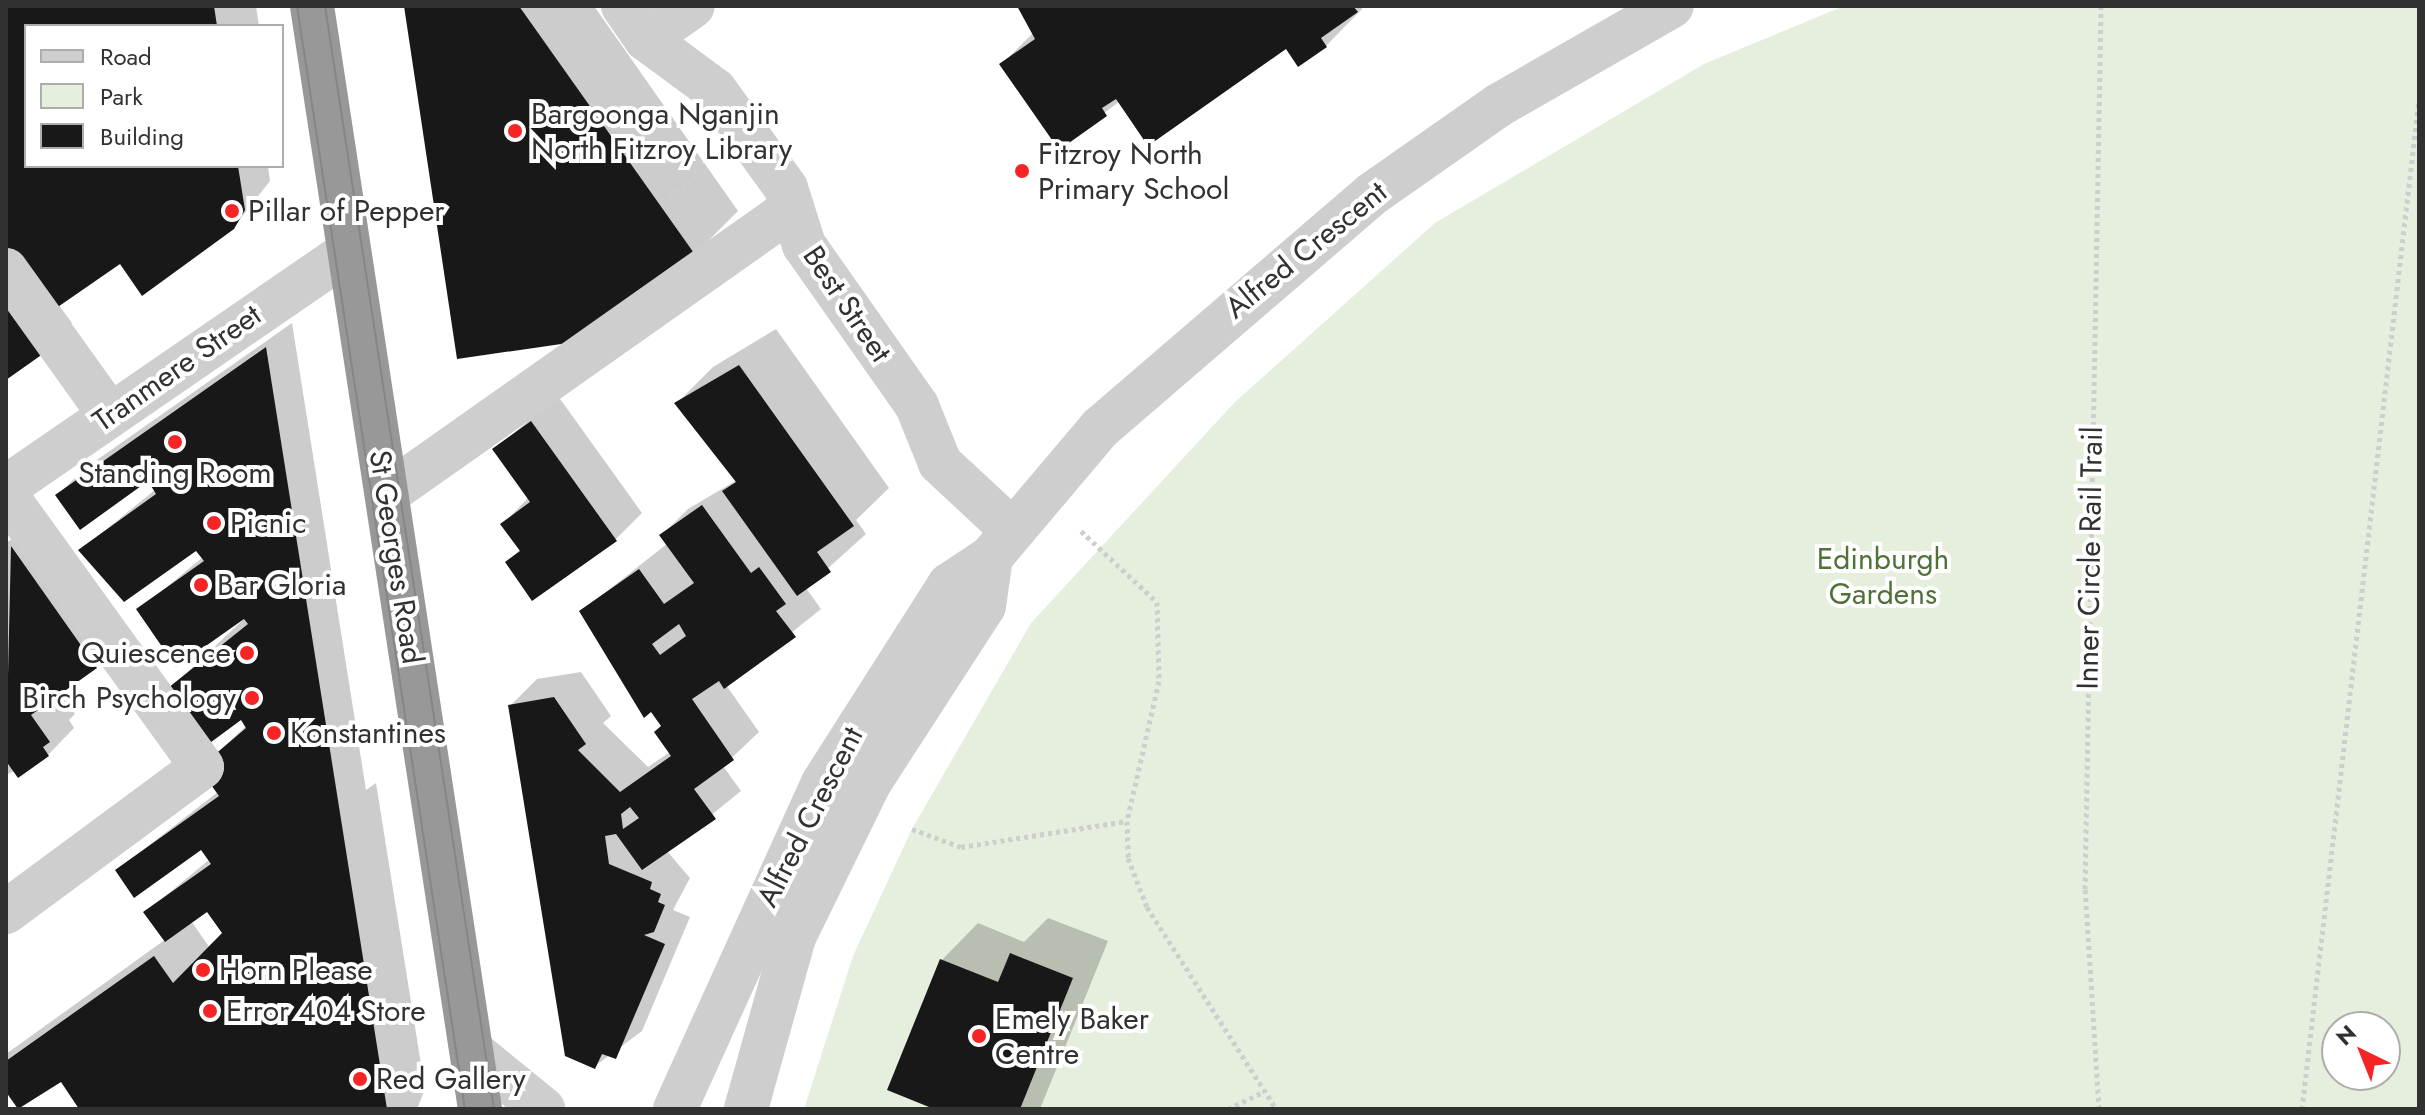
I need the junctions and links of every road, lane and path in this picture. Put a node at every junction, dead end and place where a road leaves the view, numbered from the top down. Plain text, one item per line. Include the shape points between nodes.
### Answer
1 (312, 6) edge
2 (693, 6) edge
3 (1672, 6) edge
4 (2101, 6) edge
5 (634, 23) edge
6 (2419, 100) edge
7 (714, 165) dead end
8 (669, 196) dead end
9 (789, 198) junction
10 (349, 251) junction
11 (6, 270) edge
12 (109, 414) junction
13 (6, 487) edge
14 (387, 494) junction
15 (6, 495) edge
16 (1013, 528) junction
17 (1127, 821) junction
18 (912, 829) dead end
19 (6, 912) edge
20 (703, 1049) junction
21 (472, 1051) junction
22 (1263, 1092) junction
23 (480, 1109) edge
24 (543, 1109) edge
25 (653, 1109) edge
26 (675, 1109) edge
27 (746, 1109) edge
28 (1228, 1109) edge
29 (1276, 1109) edge
30 (2099, 1109) edge
31 (2302, 1109) edge

1 - 10 highway, St Georges Road
2 - 5 street
3 - 16 street, Alfred Crescent via 1499,105 1372,194 1229,311
4 - 30 path, Inner Circle Rail Trail via 2085,889
5 - 9 street, Best Street via 715,90
6 - 31 path
7 - 8 path
9 - 14 street
9 - 16 street, Best Street via 804,245 917,406 940,463
10 - 12 street, Tranmere Street
10 - 14 highway, St Georges Road
11 - 12 street
12 - 13 street, Tranmere Street
14 - 21 highway, St Georges Road
15 - 19 street via 202,767
16 - 17 path via 1157,602 1159,681
16 - 20 street, Alfred Crescent via 933,606 830,770
16 - 27 street, Alfred Crescent via 984,606 870,782 803,916 773,998
17 - 18 path via 961,847
17 - 22 path via 1128,858 1147,907
20 - 25 street
20 - 26 street, Alfred Crescent
21 - 23 highway, St Georges Road
21 - 24 street
22 - 28 path
22 - 29 path

